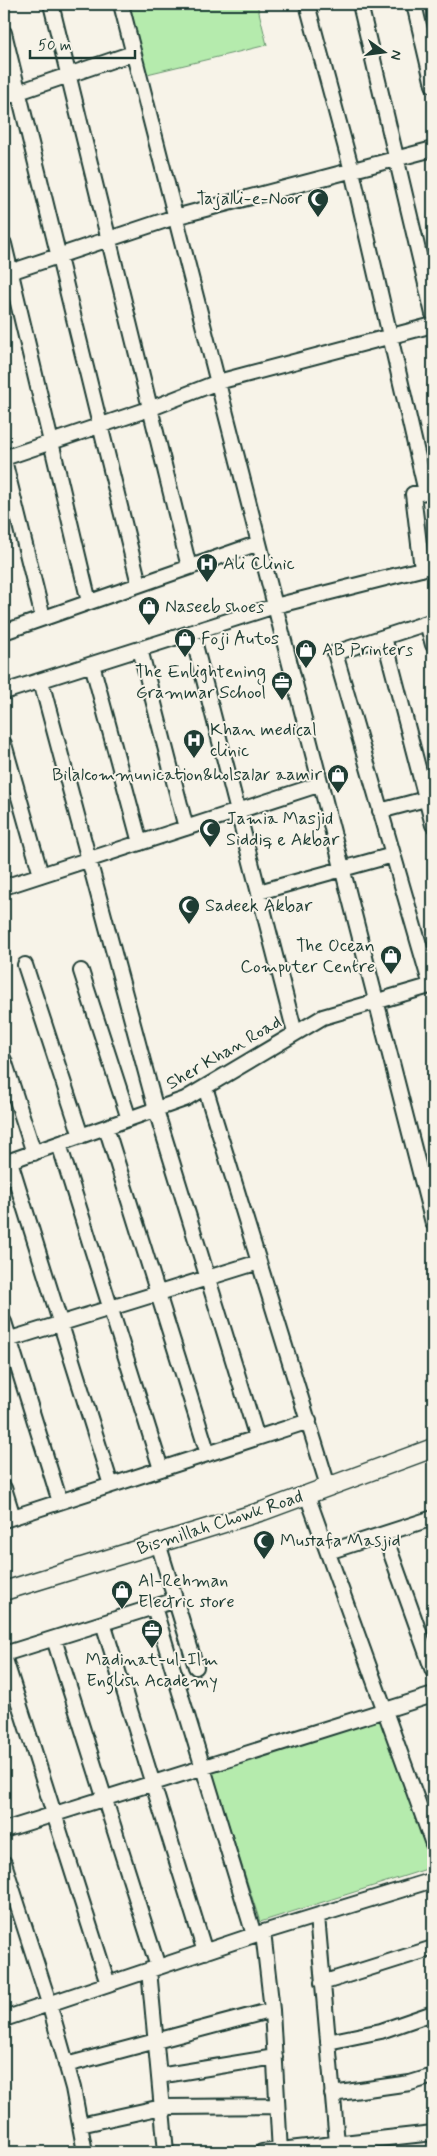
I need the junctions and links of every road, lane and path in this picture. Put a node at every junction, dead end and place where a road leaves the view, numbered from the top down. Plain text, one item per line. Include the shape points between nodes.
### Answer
1 (51, 4) edge
2 (121, 4) edge
3 (307, 4) edge
4 (360, 4) edge
5 (414, 4) edge
6 (4, 33) edge
7 (133, 53) junction
8 (69, 75) junction
9 (433, 85) edge
10 (18, 92) junction
11 (4, 97) edge
12 (433, 149) edge
13 (397, 159) junction
14 (352, 170) junction
15 (175, 217) junction
16 (109, 238) junction
17 (4, 244) edge
18 (58, 255) junction
19 (7, 272) edge
20 (433, 314) edge
21 (433, 325) edge
22 (391, 336) junction
23 (218, 382) junction
24 (152, 408) junction
25 (100, 425) junction
26 (51, 442) junction
27 (4, 459) edge
28 (430, 491) edge
29 (259, 543) junction
30 (189, 567) junction
31 (427, 567) edge
32 (139, 584) junction
33 (89, 602) junction
34 (275, 606) junction
35 (43, 618) junction
36 (430, 622) edge
37 (4, 632) edge
38 (192, 633) junction
39 (384, 637) junction
40 (433, 645) edge
41 (140, 649) junction
42 (92, 664) junction
43 (41, 680) junction
44 (4, 692) edge
45 (4, 744) edge
46 (7, 768) edge
47 (321, 784) junction
48 (430, 798) edge
49 (238, 811) junction
50 (380, 811) junction
51 (433, 825) edge
52 (186, 828) junction
53 (140, 843) junction
54 (393, 855) junction
55 (89, 859) junction
56 (343, 869) junction
57 (41, 874) junction
58 (4, 887) edge
59 (259, 892) junction
60 (25, 965) dead end
61 (81, 971) dead end
62 (432, 985) edge
63 (377, 1001) junction
64 (295, 1033) junction
65 (4, 1060) edge
66 (205, 1087) junction
67 (156, 1110) junction
68 (130, 1119) junction
69 (106, 1127) junction
70 (81, 1136) junction
71 (59, 1144) junction
72 (34, 1153) junction
73 (7, 1162) edge
74 (428, 1179) edge
75 (433, 1222) edge
76 (259, 1262) junction
77 (208, 1278) junction
78 (158, 1293) junction
79 (111, 1308) junction
80 (4, 1322) edge
81 (60, 1323) junction
82 (6, 1340) edge
83 (309, 1421) junction
84 (257, 1438) junction
85 (433, 1448) edge
86 (208, 1454) junction
87 (162, 1469) junction
88 (111, 1485) junction
89 (328, 1486) junction
90 (4, 1488) edge
91 (307, 1495) junction
92 (60, 1502) junction
93 (8, 1518) edge
94 (433, 1518) edge
95 (384, 1534) junction
96 (158, 1543) junction
97 (328, 1552) junction
98 (4, 1590) edge
99 (176, 1600) junction
100 (154, 1607) junction
101 (103, 1623) junction
102 (54, 1639) junction
103 (4, 1655) edge
104 (196, 1667) dead end
105 (433, 1671) edge
106 (433, 1695) edge
107 (385, 1710) junction
108 (203, 1768) junction
109 (152, 1784) junction
110 (105, 1799) junction
111 (54, 1814) junction
112 (4, 1830) edge
113 (433, 1844) edge
114 (5, 1870) edge
115 (433, 1880) edge
116 (317, 1916) junction
117 (258, 1934) junction
118 (433, 1948) edge
119 (204, 1952) junction
120 (153, 1969) junction
121 (322, 1983) junction
122 (108, 1984) junction
123 (49, 2003) junction
124 (272, 2010) junction
125 (433, 2013) edge
126 (4, 2020) edge
127 (155, 2041) junction
128 (328, 2042) junction
129 (275, 2057) junction
130 (66, 2065) junction
131 (159, 2076) junction
132 (433, 2076) edge
133 (332, 2094) junction
134 (277, 2106) junction
135 (162, 2107) junction
136 (80, 2125) junction
137 (433, 2133) edge
138 (346, 2146) edge
139 (280, 2151) edge
140 (85, 2152) edge
141 (166, 2152) edge
142 (262, 2152) edge

1 - 8 street
2 - 7 street
3 - 14 street
4 - 13 street
5 - 9 street
6 - 10 street
7 - 8 street
7 - 15 street
8 - 10 street
8 - 16 street
10 - 11 street
10 - 18 street
12 - 13 street
13 - 14 street
13 - 20 street
14 - 15 street
14 - 22 street
15 - 16 street
15 - 23 street
16 - 18 street
16 - 24 street
17 - 19 street
18 - 19 street
18 - 25 street
19 - 26 street
21 - 22 street
22 - 23 street
22 - 28 street
23 - 24 street
23 - 29 street
24 - 25 street
24 - 30 street
25 - 26 street
25 - 32 street
26 - 27 street
26 - 33 street
27 - 35 street
28 - 31 street via 413,494
29 - 30 street
29 - 34 street
30 - 32 street
31 - 34 street
32 - 33 street
33 - 35 street
34 - 38 street
34 - 47 street
35 - 37 street
36 - 39 street
36 - 40 street
38 - 41 street
38 - 49 street
39 - 48 street
39 - 50 street via 335,653
41 - 42 street
41 - 52 street
42 - 43 street
42 - 53 street
43 - 44 street
43 - 55 street
45 - 46 street
46 - 57 street
47 - 49 street
47 - 56 street
48 - 50 street
48 - 51 street
49 - 52 street
49 - 59 street
50 - 54 street
52 - 53 street
53 - 55 street
54 - 56 street
54 - 62 street
55 - 57 street
55 - 67 street
56 - 59 street
56 - 63 street
57 - 58 street
59 - 64 street
60 - 70 street
61 - 68 street
62 - 63 street, Sher Khan Road
63 - 64 street, Sher Khan Road via 323,1017
63 - 74 street
64 - 66 street, Sher Khan Road
65 - 72 street
66 - 67 street, Sher Khan Road
66 - 76 street
67 - 68 street, Sher Khan Road
67 - 77 street
68 - 69 street, Sher Khan Road
69 - 70 street, Sher Khan Road
69 - 78 street
70 - 71 street, Sher Khan Road
71 - 72 street, Sher Khan Road
71 - 79 street
72 - 73 street, Sher Khan Road
73 - 81 street
74 - 75 street
76 - 77 street
76 - 83 street
77 - 78 street
77 - 84 street
78 - 79 street
78 - 86 street
79 - 81 street
79 - 87 street
80 - 82 street
81 - 82 street
81 - 88 street
82 - 92 street
83 - 84 street
83 - 89 street
84 - 86 street
85 - 89 main road, Bismillah Chowk Road
86 - 87 street
87 - 88 street
88 - 92 street
89 - 91 main road, Bismillah Chowk Road
90 - 93 street
91 - 96 main road, Bismillah Chowk Road
91 - 97 street
92 - 93 street
94 - 95 street
95 - 97 street
95 - 105 street
96 - 98 main road, Bismillah Chowk Road
96 - 99 street
97 - 107 street
99 - 100 street
99 - 104 street
100 - 101 street
100 - 108 street
101 - 102 street
101 - 109 street
102 - 103 street
102 - 110 street
103 - 111 street
106 - 107 street
107 - 108 street
107 - 113 street
108 - 109 street
108 - 117 street
109 - 110 street
109 - 119 street
110 - 111 street
110 - 120 street
111 - 112 street
111 - 122 street
114 - 123 street
115 - 116 street
116 - 117 street
116 - 121 street
117 - 119 street
117 - 124 street
118 - 121 street
119 - 120 street
120 - 122 street
120 - 127 street
121 - 128 street
122 - 123 street
123 - 126 street
123 - 130 street
124 - 127 street
124 - 129 street
125 - 128 street via 381,2031
127 - 130 street
127 - 131 street
128 - 133 street
129 - 131 street
129 - 134 street
130 - 136 street
131 - 135 street
132 - 133 street via 410,2084
133 - 138 street
134 - 135 street
134 - 139 street
135 - 136 street
135 - 141 street
136 - 140 street
137 - 138 street
138 - 139 street
139 - 142 street

